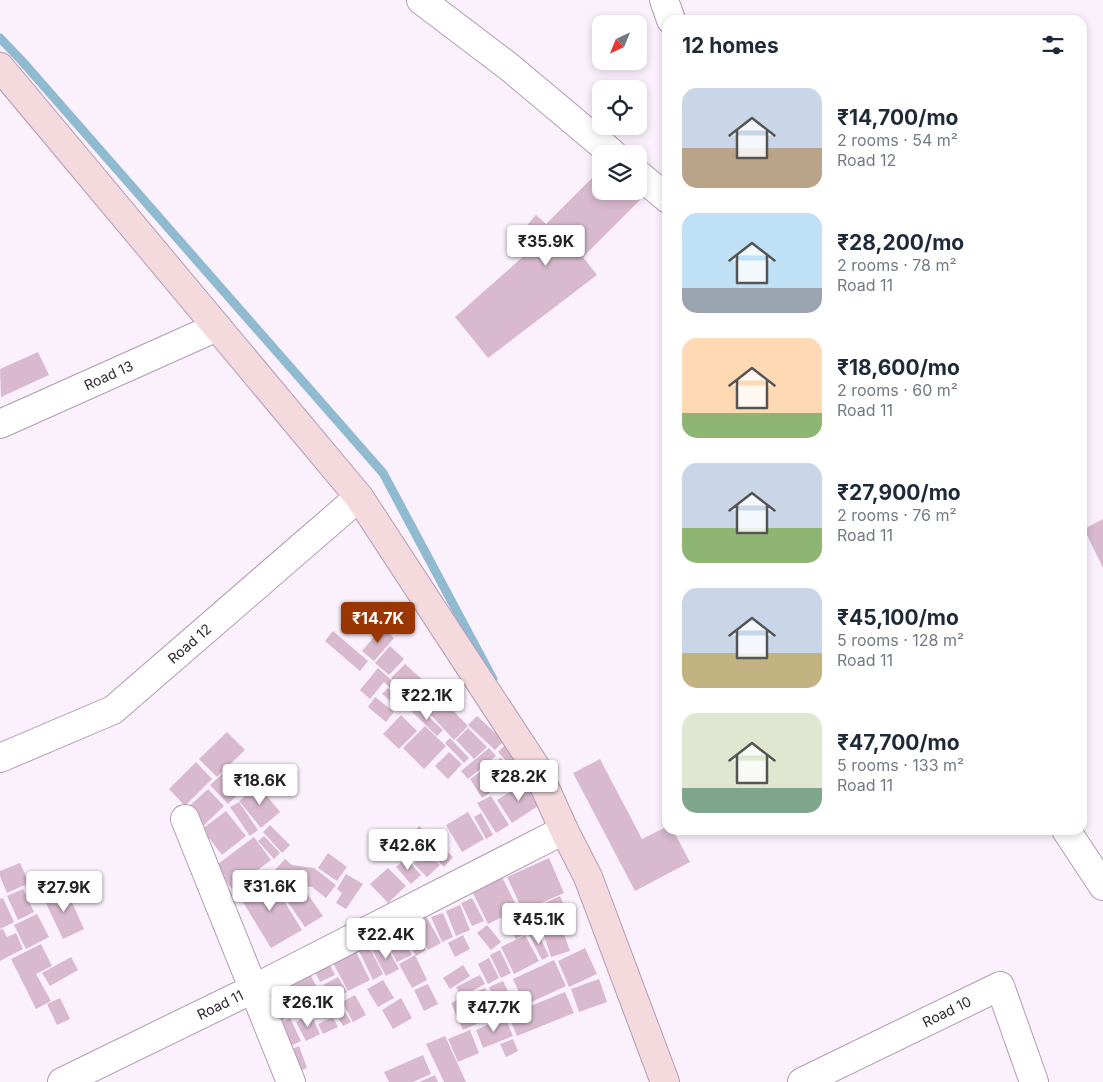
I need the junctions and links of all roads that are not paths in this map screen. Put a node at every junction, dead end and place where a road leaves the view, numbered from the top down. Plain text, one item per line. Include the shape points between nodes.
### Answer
1 (421, 0) edge
2 (664, 0) edge
3 (668, 15) edge
4 (0, 67) edge
5 (602, 145) edge
6 (647, 183) edge
7 (662, 195) edge
8 (217, 327) junction
9 (0, 424) edge
10 (359, 497) junction
11 (0, 758) edge
12 (186, 819) dead end
13 (564, 830) junction
14 (1069, 835) edge
15 (1103, 886) edge
16 (253, 989) junction
17 (62, 1082) edge
18 (291, 1082) edge
19 (665, 1082) edge
20 (802, 1082) edge
21 (1034, 1082) edge

1 - 5 street via 508,66
2 - 3 street
4 - 8 street
6 - 7 street
8 - 9 street, Road 13
8 - 10 street
10 - 11 street, Road 12 via 114,710
10 - 13 street via 535,766
12 - 16 street
13 - 16 street, Road 11
13 - 19 street via 588,877
14 - 15 street
16 - 17 street, Road 11
16 - 18 street
20 - 21 street, Road 10 via 1000,986

